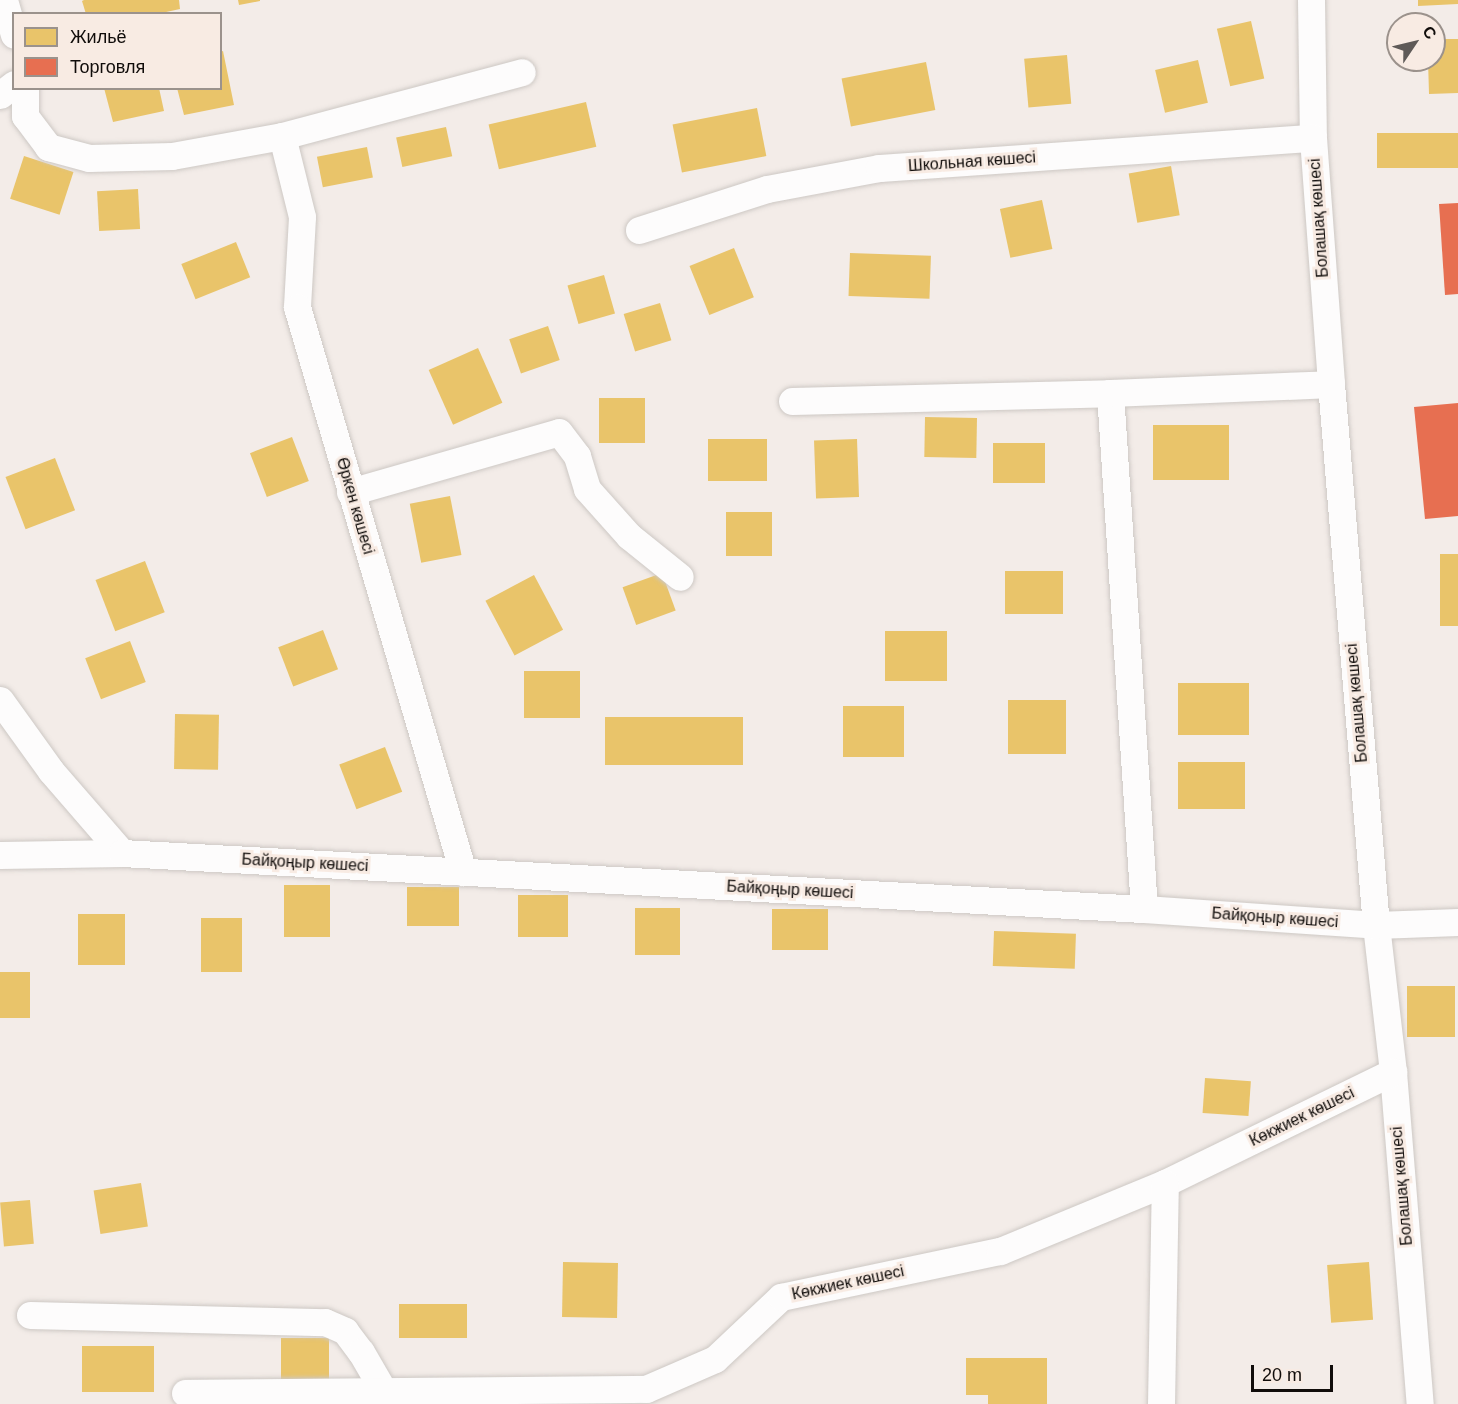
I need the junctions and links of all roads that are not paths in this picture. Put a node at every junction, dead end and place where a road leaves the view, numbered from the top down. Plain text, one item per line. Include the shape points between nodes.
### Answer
1 (4, 0) edge
2 (1311, 0) edge
3 (12, 28) edge
4 (522, 72) dead end
5 (12, 86) edge
6 (25, 90) edge
7 (0, 95) edge
8 (282, 136) junction
9 (1313, 138) junction
10 (639, 230) dead end
11 (1331, 384) junction
12 (1110, 393) junction
13 (792, 401) dead end
14 (350, 492) junction
15 (680, 577) dead end
16 (0, 700) edge
17 (122, 853) junction
18 (0, 855) edge
19 (463, 872) junction
20 (1144, 909) junction
21 (1458, 922) edge
22 (1376, 925) junction
23 (1393, 1072) junction
24 (1165, 1183) junction
25 (30, 1315) dead end
26 (383, 1390) junction
27 (185, 1393) dead end
28 (1161, 1404) edge
29 (1419, 1404) edge

1 - 3 street
2 - 9 street, Болашақ көшесі
4 - 8 street
5 - 7 street
6 - 8 street via 25,116 48,147 89,158 172,156
8 - 14 street, Өркен көшесі via 302,217 297,307
9 - 10 street, Школьная көшесі via 879,168 767,189
9 - 11 street, Болашақ көшесі
11 - 12 street
11 - 22 street, Болашақ көшесі
12 - 13 street
12 - 20 street
14 - 15 street via 559,432 577,456 587,489 629,536
14 - 19 street, Өркен көшесі
16 - 17 street via 51,771
17 - 18 street, Байқоңыр көшесі
17 - 19 street, Байқоңыр көшесі
19 - 20 street, Байқоңыр көшесі
20 - 22 street, Байқоңыр көшесі
21 - 22 street, Байқоңыр көшесі
22 - 23 street, Болашақ көшесі
23 - 24 street, Көкжиек көшесі
23 - 29 street, Болашақ көшесі
24 - 26 street, Көкжиек көшесі via 1000,1251 781,1297 715,1359 646,1389
24 - 28 street
25 - 26 street via 326,1322 345,1331
26 - 27 street, Көкжиек көшесі

